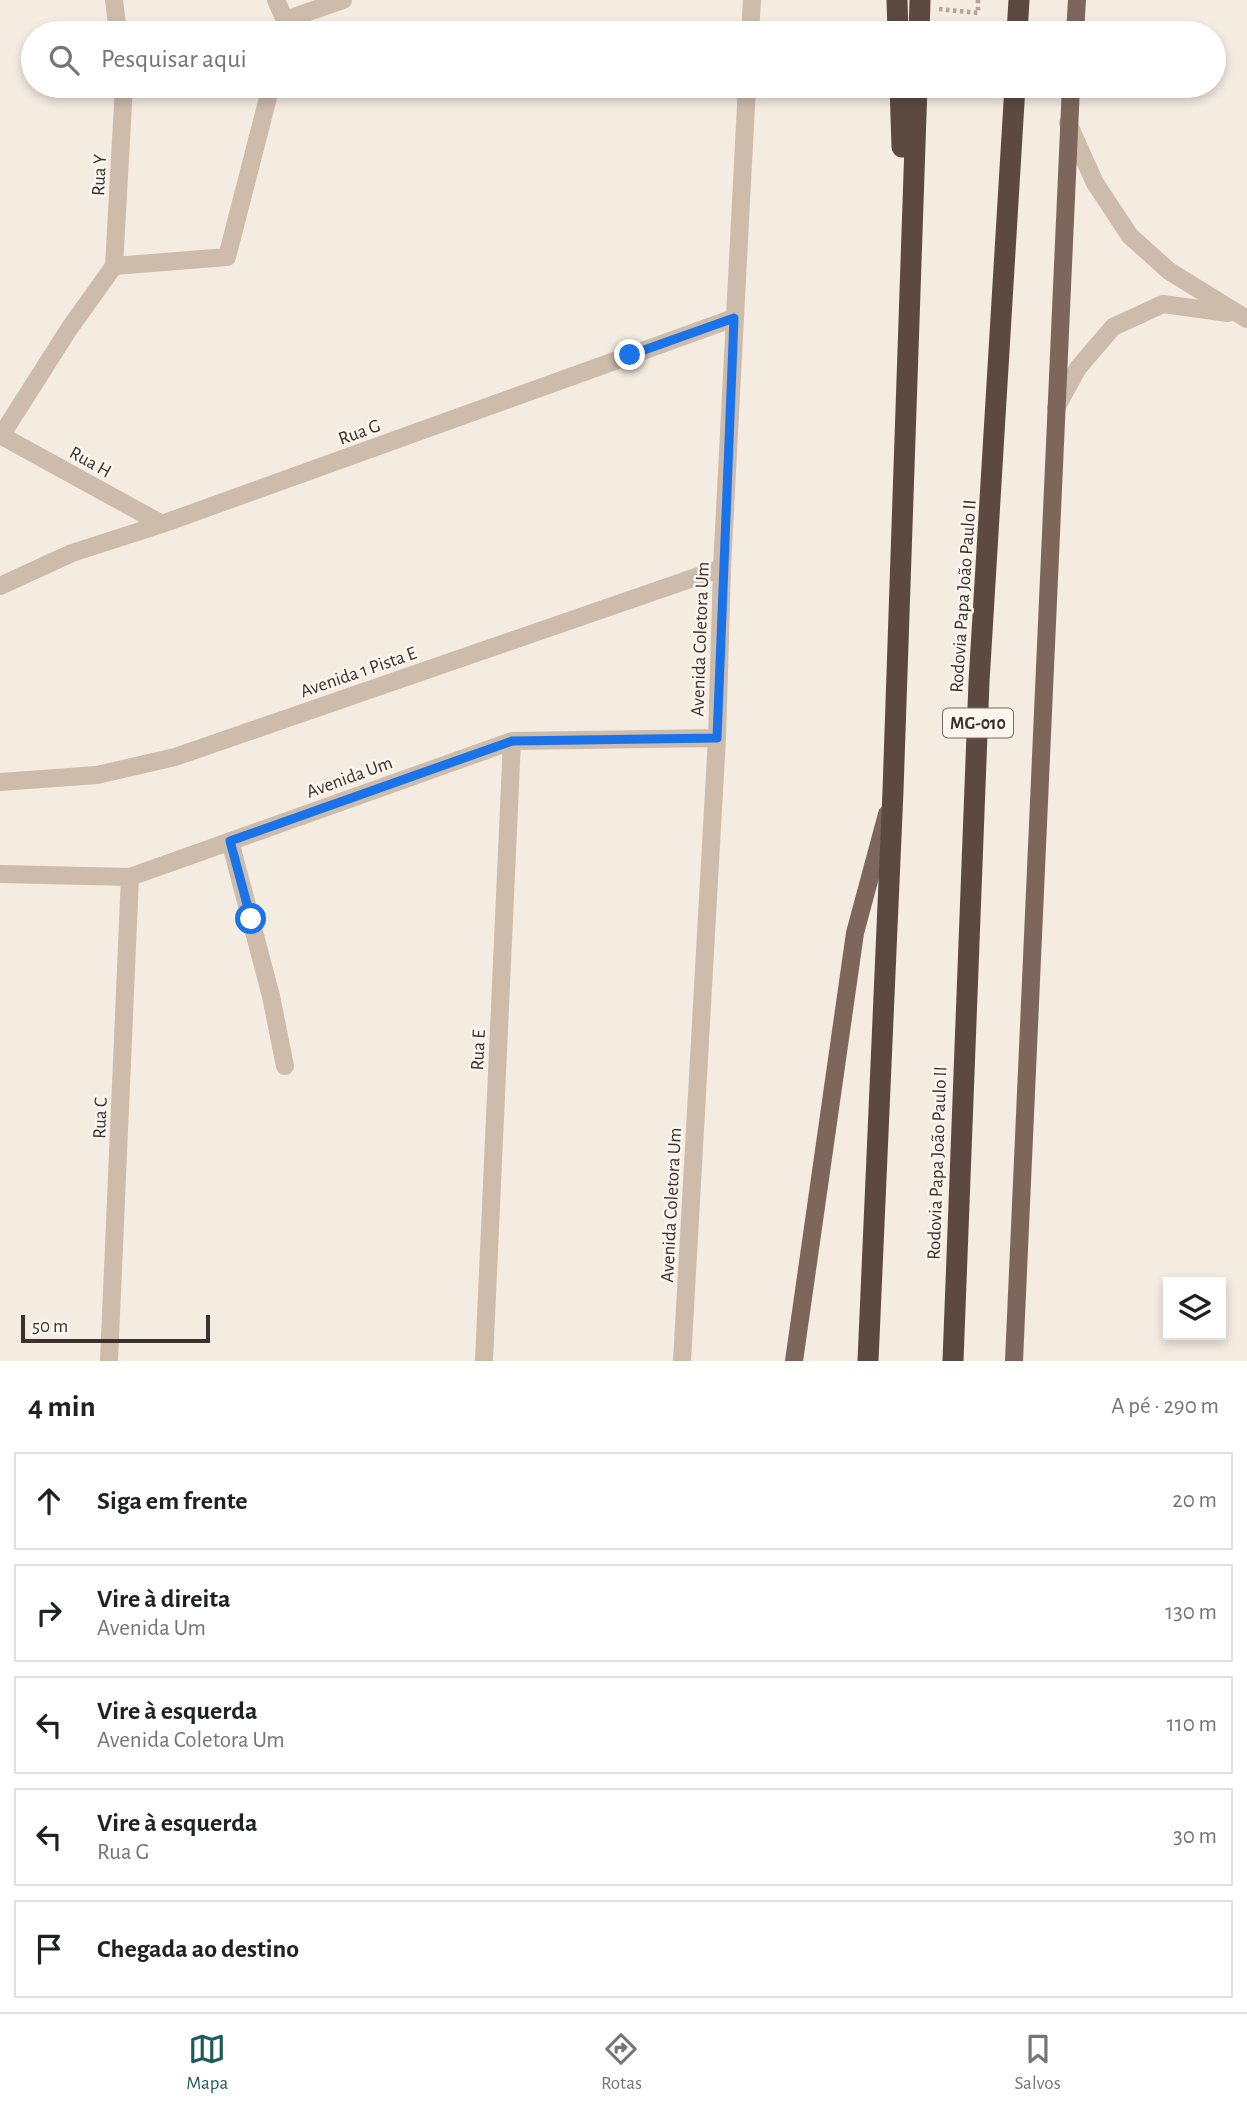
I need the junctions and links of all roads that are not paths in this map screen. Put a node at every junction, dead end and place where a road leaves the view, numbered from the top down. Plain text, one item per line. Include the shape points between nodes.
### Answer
1 (114, 0) edge
2 (276, 0) edge
3 (343, 0) edge
4 (752, 0) edge
5 (897, 0) edge
6 (920, 0) edge
7 (1019, 0) edge
8 (1077, 0) edge
9 (117, 21) edge
10 (281, 21) edge
11 (296, 21) edge
12 (751, 21) edge
13 (898, 21) edge
14 (919, 21) edge
15 (1018, 21) edge
16 (1076, 21) edge
17 (123, 98) edge
18 (268, 98) edge
19 (746, 98) edge
20 (900, 98) edge
21 (917, 98) edge
22 (1014, 98) edge
23 (1070, 98) edge
24 (1068, 123) junction
25 (114, 266) junction
26 (909, 308) junction
27 (1240, 316) edge
28 (734, 318) junction
29 (1054, 411) junction
30 (1, 436) edge
31 (162, 524) junction
32 (722, 568) junction
33 (0, 586) edge
34 (717, 738) junction
35 (512, 741) junction
36 (0, 782) edge
37 (893, 791) junction
38 (230, 841) junction
39 (0, 874) edge
40 (130, 877) junction
41 (285, 1066) dead end
42 (109, 1361) edge
43 (484, 1361) edge
44 (682, 1361) edge
45 (794, 1361) edge
46 (868, 1361) edge
47 (953, 1361) edge
48 (1014, 1361) edge

1 - 9 street
2 - 10 street
3 - 11 street
4 - 12 street
5 - 13 highway
6 - 14 highway
7 - 15 highway
8 - 16 main road
17 - 25 street, Rua Y
18 - 25 street via 227,257
19 - 28 street, Avenida Coletora Um
20 - 26 highway
21 - 26 highway
22 - 47 highway, Rodovia Papa João Paulo II / MG-010 via 979,682
23 - 24 main road
24 - 27 street via 1095,183 1130,236 1169,271
24 - 29 main road
25 - 30 street
26 - 37 highway
27 - 29 street via 1163,304 1113,327 1078,368
28 - 31 street, Rua G
28 - 32 street, Avenida Coletora Um
29 - 48 main road
30 - 31 street, Rua H
31 - 33 street, Rua G via 72,553
32 - 34 street, Avenida Coletora Um
32 - 36 street, Avenida 1 Pista E via 175,757 97,775
34 - 35 street, Avenida Um
34 - 44 street, Avenida Coletora Um
35 - 38 street, Avenida Um
35 - 43 street, Rua E
37 - 45 main road via 855,933
37 - 46 highway
38 - 40 street, Avenida Um
38 - 41 street
39 - 40 street, Avenida Um
40 - 42 street, Rua C

